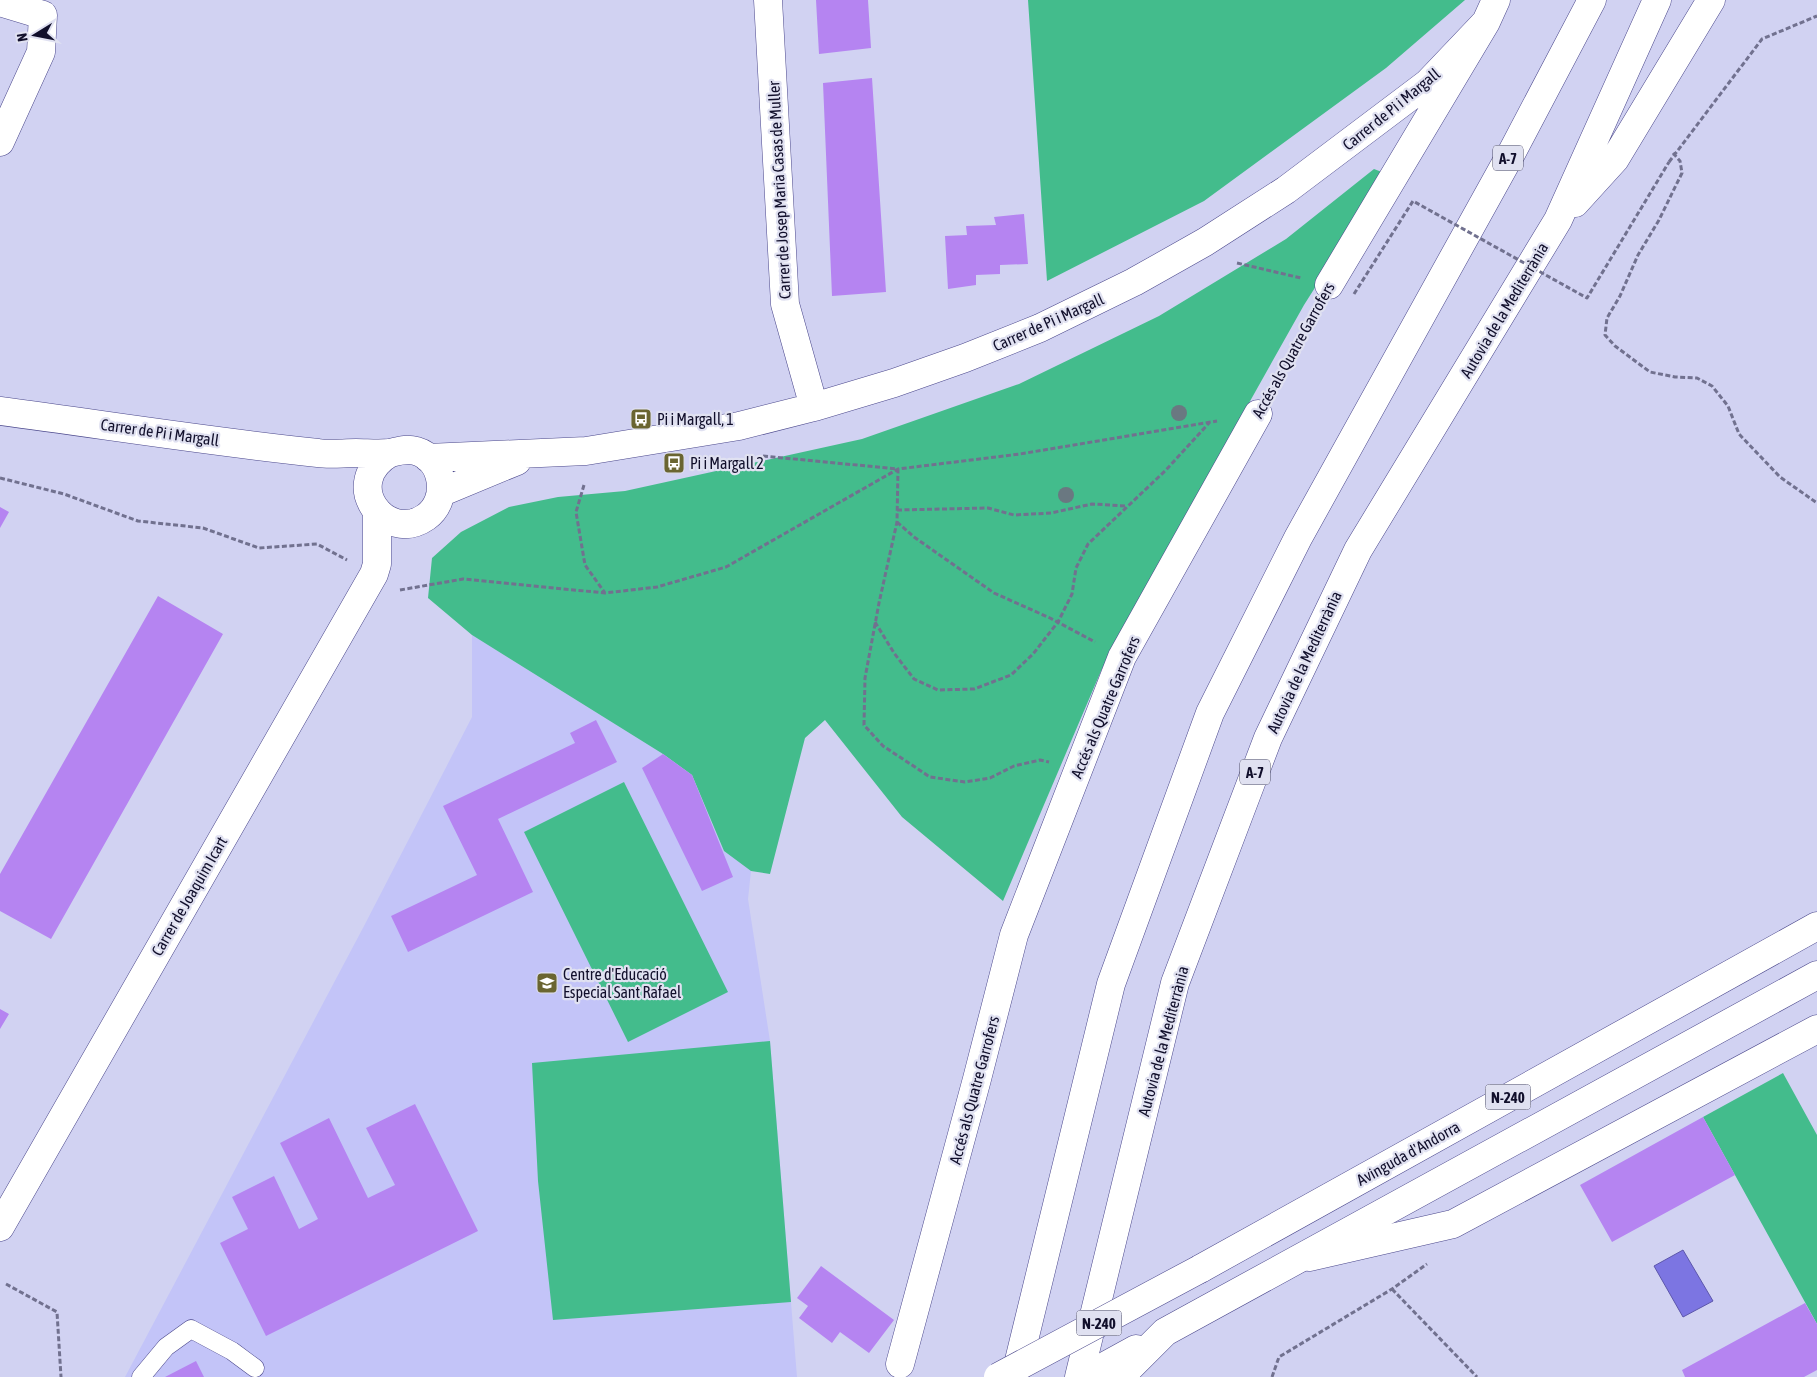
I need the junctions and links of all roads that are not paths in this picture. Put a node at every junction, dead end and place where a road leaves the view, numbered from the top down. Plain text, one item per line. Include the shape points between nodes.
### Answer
1 (768, 0) edge
2 (1592, 0) edge
3 (1657, 0) edge
4 (1711, 0) edge
5 (0, 2) edge
6 (1491, 11) edge
7 (0, 142) edge
8 (1558, 220) junction
9 (1341, 290) road end
10 (814, 407) junction
11 (0, 411) edge
12 (1258, 414) road end
13 (390, 452) junction
14 (320, 454) junction
15 (534, 454) junction
16 (428, 458) junction
17 (367, 487) junction
18 (442, 492) junction
19 (377, 512) junction
20 (413, 524) junction
21 (377, 564) junction
22 (1817, 926) edge
23 (1817, 975) edge
24 (1816, 1032) edge
25 (0, 1227) edge
26 (1293, 1261) junction
27 (1165, 1332) junction
28 (900, 1364) dead end
29 (255, 1368) dead end
30 (141, 1377) edge
31 (998, 1377) edge
32 (1015, 1377) edge
33 (1078, 1377) edge
34 (1085, 1377) edge
35 (1120, 1377) edge

1 - 10 main road, Carrer de Josep Maria Casas de Muller via 785,304
2 - 32 main road, A-7 via 1298,538 1210,713 1111,984
3 - 8 main road, Autovia de la Mediterrània / A-7
4 - 8 main road via 1615,159
5 - 7 main road via 43,15 41,52
6 - 9 main road, Accés als Quatre Garrofers
6 - 10 main road, Carrer de Pi i Margall via 1428,83 1286,190 1205,242 1134,282 1040,328 894,383
8 - 33 main road, Autovia de la Mediterrània / A-7 via 1358,550 1268,738 1175,983
10 - 15 main road, Carrer de Pi i Margall via 739,426 664,439 586,451
11 - 14 main road, Carrer de Pi i Margall
12 - 28 main road, Accés als Quatre Garrofers via 1122,657 1014,935
13 - 14 main road, Carrer de Pi i Margall
13 - 16 main road, Carrer de Pi i Margall via 410,450
13 - 17 main road via 373,467
14 - 17 main road, Carrer de Pi i Margall
15 - 16 main road, Carrer de Pi i Margall
15 - 18 main road, Carrer de Pi i Margall
16 - 18 main road via 441,479
17 - 19 main road
18 - 20 main road via 437,506
19 - 20 main road via 388,520
19 - 21 main road, Carrer de Joaquim Icart
20 - 21 main road, Carrer de Joaquim Icart
21 - 25 main road, Carrer de Joaquim Icart
22 - 31 main road, Avinguda d'Andorra / N-240, bridge
23 - 26 main road, N-240
24 - 26 main road via 1453,1224
26 - 27 main road, N-240
27 - 34 main road, N-240
27 - 35 main road
29 - 30 lane via 232,1351 191,1329 166,1347

